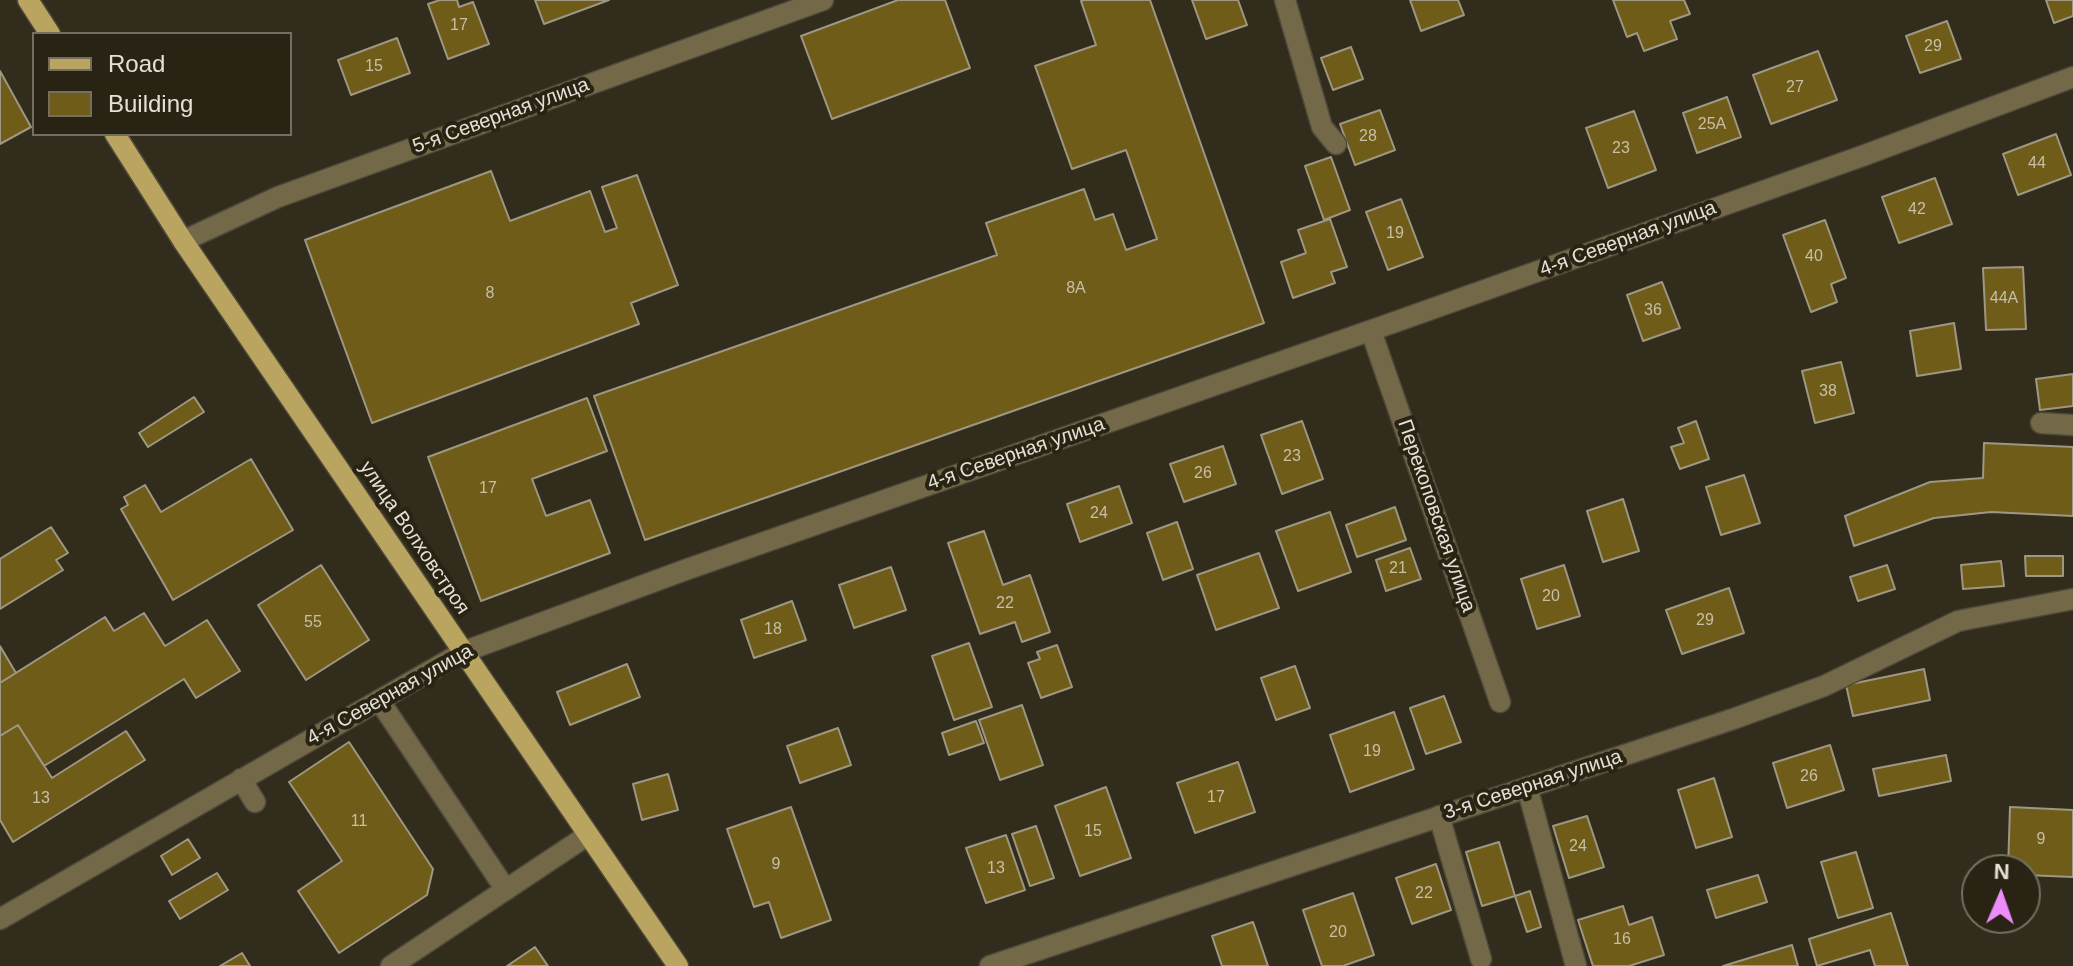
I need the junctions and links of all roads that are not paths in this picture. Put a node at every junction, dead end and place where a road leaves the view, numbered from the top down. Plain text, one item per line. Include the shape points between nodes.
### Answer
1 (28, 0) edge
2 (823, 0) edge
3 (1285, 0) edge
4 (49, 32) edge
5 (2073, 77) edge
6 (116, 136) edge
7 (1336, 144) dead end
8 (183, 241) junction
9 (1371, 331) junction
10 (2041, 423) dead end
11 (2073, 425) edge
12 (2073, 599) edge
13 (463, 652) junction
14 (379, 700) junction
15 (1500, 702) dead end
16 (241, 779) junction
17 (1527, 787) junction
18 (255, 802) dead end
19 (1439, 816) junction
20 (588, 835) junction
21 (506, 890) junction
22 (0, 919) edge
23 (1481, 959) dead end
24 (391, 966) edge
25 (678, 966) edge
26 (990, 966) edge
27 (1576, 966) edge

1 - 4 main road
2 - 8 street, 5-я Северная улица via 278,197
3 - 7 street via 1322,127
5 - 9 street, 4-я Северная улица
6 - 8 main road, улица Волховстроя
8 - 13 main road, улица Волховстроя
9 - 13 street, 4-я Северная улица
9 - 15 street, Перекоповская улица
10 - 11 street
12 - 17 street, 3-я Северная улица via 1958,621 1824,686
13 - 14 street, 4-я Северная улица
13 - 20 main road, улица Волховстроя
14 - 16 street, 4-я Северная улица
14 - 21 street
16 - 18 street
16 - 22 street, 4-я Северная улица
17 - 19 street, 3-я Северная улица
17 - 27 street
19 - 23 street
19 - 26 street, 3-я Северная улица
20 - 21 street
20 - 25 main road, улица Волховстроя
21 - 24 street

